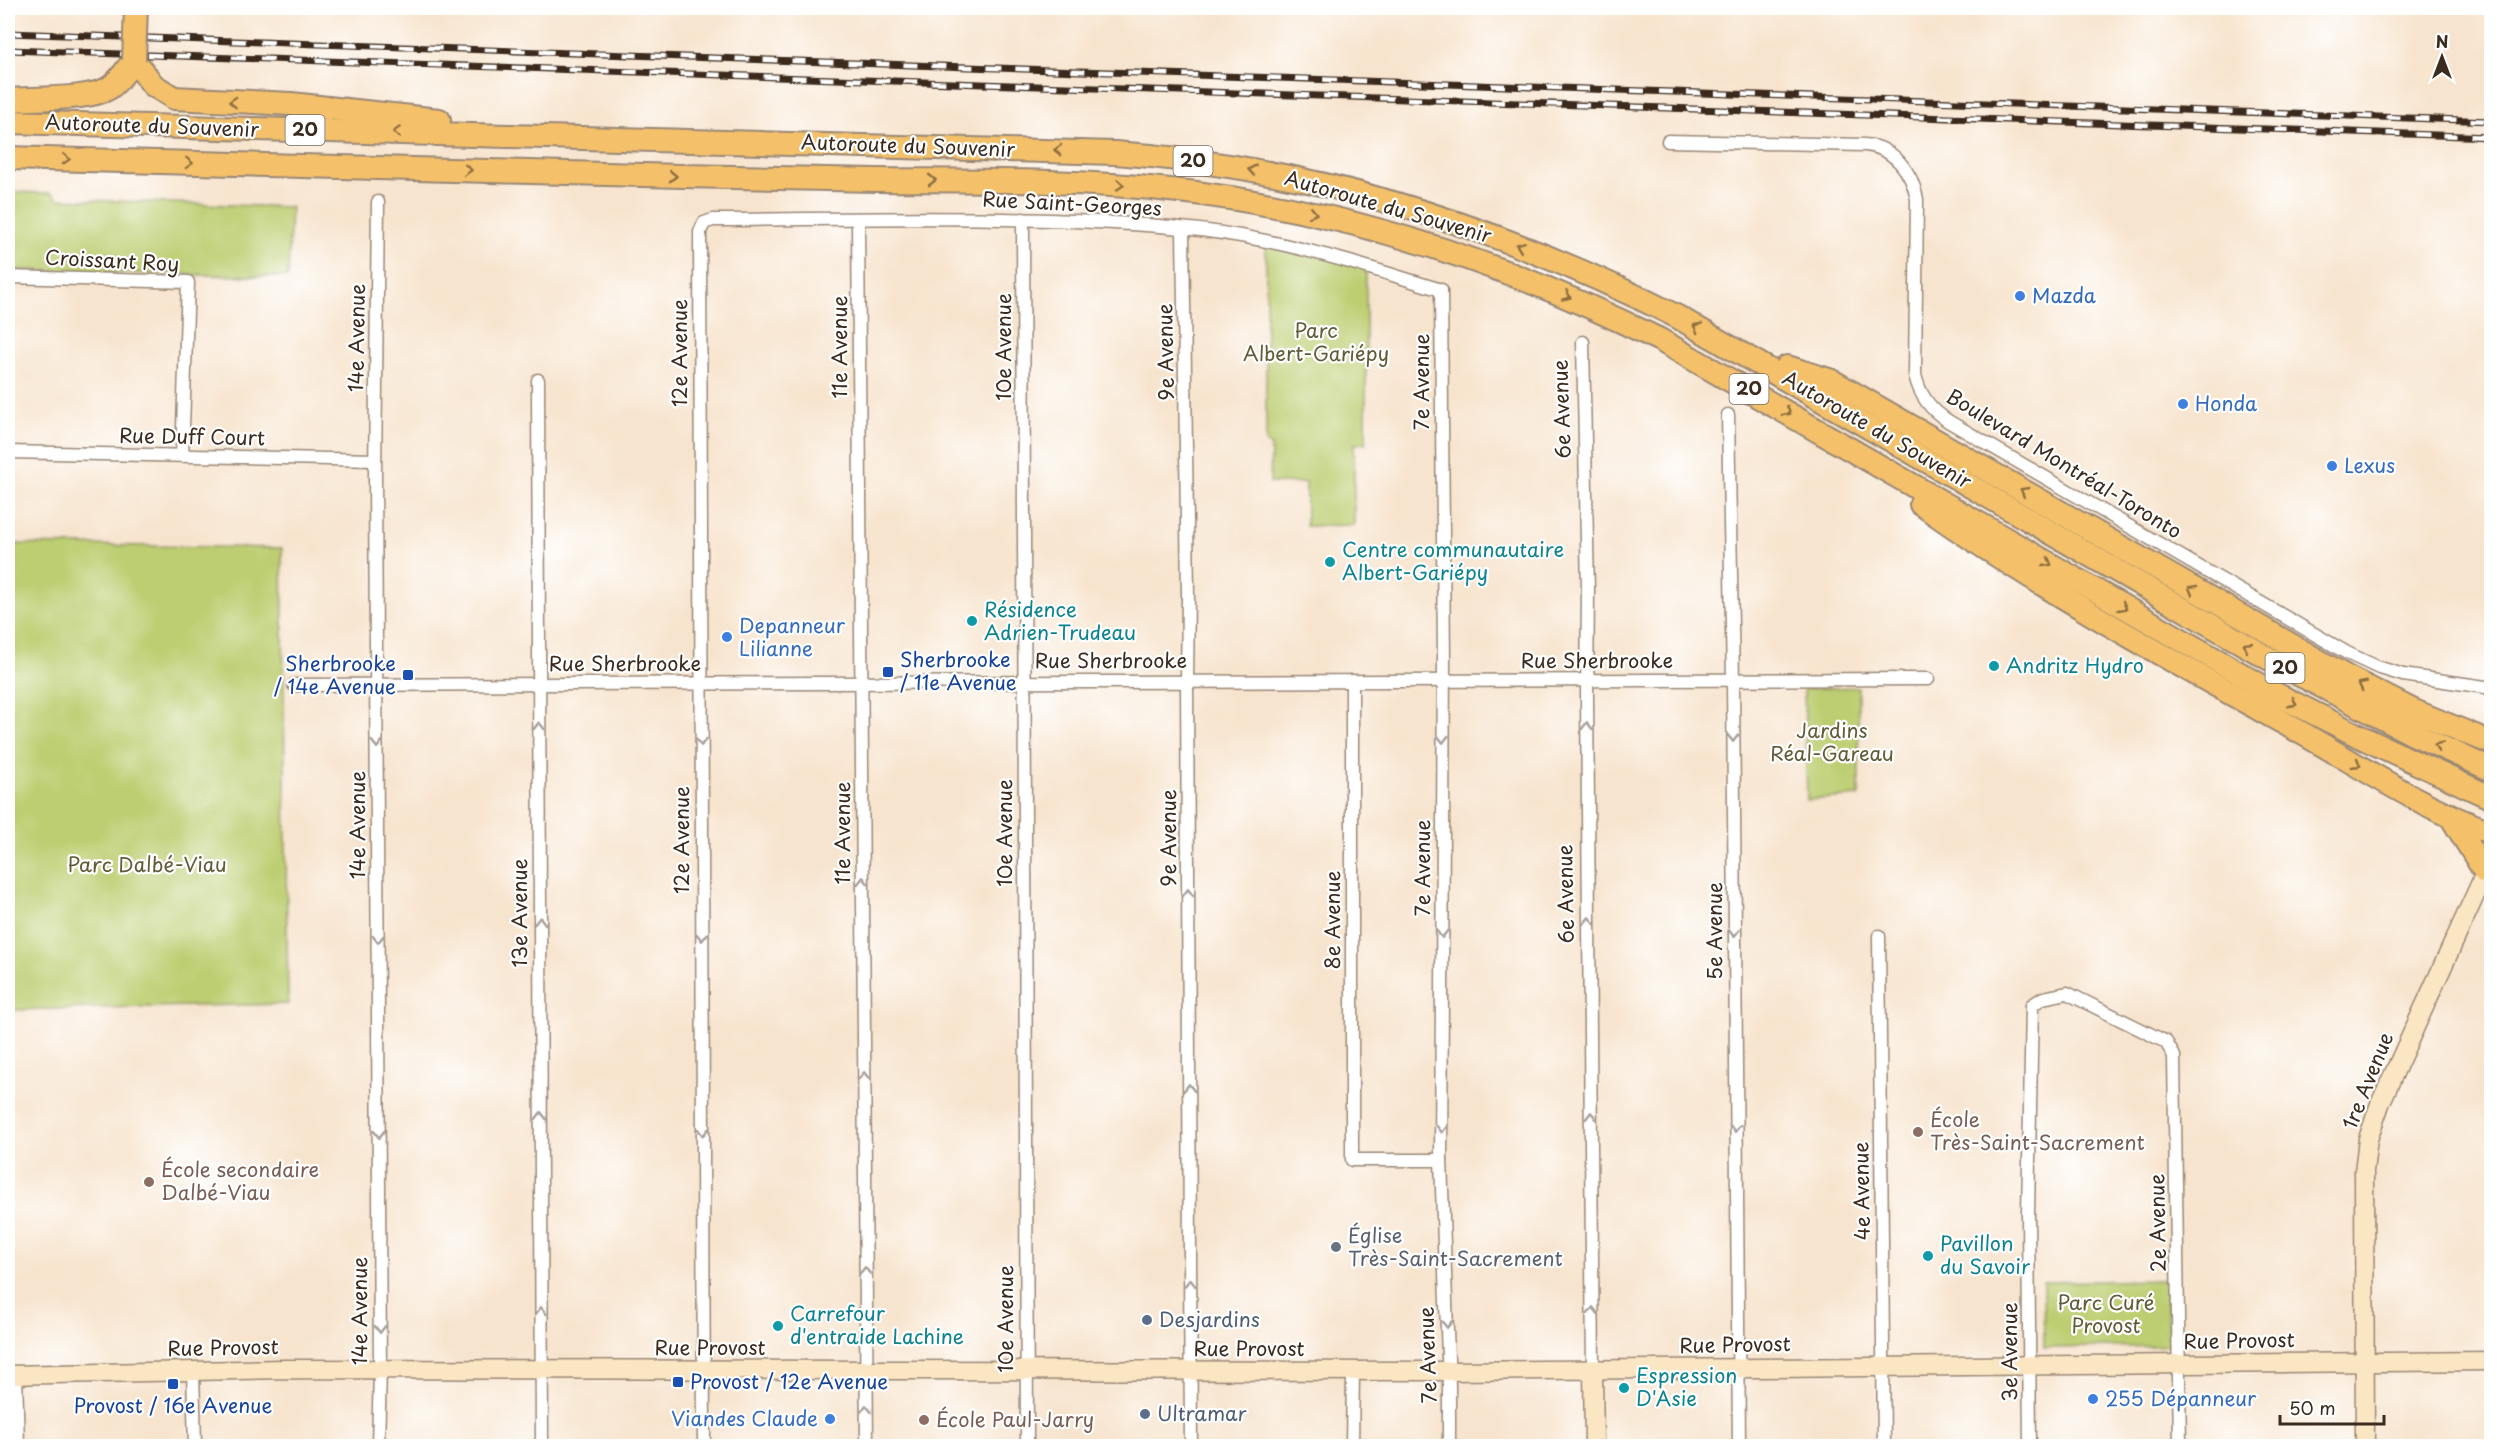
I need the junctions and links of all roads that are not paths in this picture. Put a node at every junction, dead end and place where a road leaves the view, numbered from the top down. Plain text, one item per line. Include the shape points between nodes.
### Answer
1 (136, 8) edge
2 (134, 64) junction
3 (8, 100) edge
4 (8, 122) edge
5 (602, 138) junction
6 (1668, 141) dead end
7 (8, 158) edge
8 (378, 202) dead end
9 (858, 219) junction
10 (1023, 219) junction
11 (1183, 230) junction
12 (700, 232) joint
13 (8, 277) edge
14 (1441, 290) joint
15 (1583, 342) dead end
16 (1748, 355) junction
17 (538, 380) dead end
18 (1728, 416) dead end
19 (1815, 428) junction
20 (8, 452) edge
21 (182, 456) junction
22 (375, 460) junction
23 (1587, 679) junction
24 (1928, 679) dead end
25 (1733, 680) junction
26 (1025, 681) junction
27 (1187, 681) junction
28 (1352, 681) junction
29 (1444, 681) junction
30 (862, 682) junction
31 (539, 684) junction
32 (701, 684) junction
33 (294, 685) dead end
34 (376, 686) junction
35 (2492, 688) edge
36 (2492, 743) edge
37 (2492, 770) edge
38 (2492, 798) edge
39 (2450, 815) junction
40 (2492, 832) edge
41 (2489, 867) edge
42 (1879, 936) dead end
43 (2032, 1005) joint
44 (1441, 1160) junction
45 (2492, 1361) edge
46 (2365, 1362) junction
47 (2180, 1364) junction
48 (2029, 1365) junction
49 (1884, 1366) junction
50 (1738, 1368) junction
51 (1593, 1369) junction
52 (193, 1370) junction
53 (380, 1370) junction
54 (542, 1370) junction
55 (704, 1371) junction
56 (866, 1371) junction
57 (1026, 1371) junction
58 (1353, 1371) junction
59 (1449, 1371) junction
60 (1191, 1372) junction
61 (12, 1375) edge
62 (18, 1446) edge
63 (195, 1446) edge
64 (378, 1446) edge
65 (542, 1446) edge
66 (704, 1446) edge
67 (867, 1446) edge
68 (1027, 1446) edge
69 (1191, 1446) edge
70 (1352, 1446) edge
71 (1449, 1446) edge
72 (1594, 1446) edge
73 (1739, 1446) edge
74 (1884, 1446) edge
75 (2030, 1446) edge
76 (2180, 1446) edge
77 (2365, 1446) edge

1 - 2 highway, bridge
2 - 3 highway via 102,92
5 -> 2 highway via 291,104 184,100 159,91
5 -> 4 highway, Autoroute du Souvenir / 20
16 -> 5 highway, Autoroute du Souvenir / 20 via 1621,289 1513,243 1366,196 1267,173 1169,158 1085,151
6 - 35 street, Boulevard Montréal-Toronto via 1865,145 1878,146 1890,153 1911,178 1917,199 1915,375 1921,393 1936,412 2347,653 2403,675
7 -> 19 highway, Autoroute du Souvenir / 20 via 626,175 1041,181 1212,195 1355,224 1518,276 1660,340
8 - 22 street, 14e Avenue
9 - 10 street, Rue Saint-Georges
9 - 12 street, Rue Saint-Georges via 713,220 704,223
9 - 30 street, 11e Avenue
10 - 11 street, Rue Saint-Georges
10 - 26 street, 10e Avenue
11 - 14 street, Rue Saint-Georges via 1266,241
11 - 27 street, 9e Avenue
12 - 32 street, 12e Avenue
13 - 21 street, Croissant Roy via 188,282
14 - 29 street, 7e Avenue
15 - 23 street, 6e Avenue
36 -> 16 highway via 2414,711 2326,666 1832,381
37 -> 16 highway, Autoroute du Souvenir / 20 via 2411,733 2268,658
17 - 31 street, 13e Avenue
18 - 25 street, 5e Avenue
19 -> 38 highway, Autoroute du Souvenir / 20 via 2263,687 2361,738
19 -> 39 highway via 1986,550 2232,694
20 - 21 street, Rue Duff Court
21 - 22 street, Rue Duff Court
22 - 34 street, 14e Avenue
23 - 25 street, Rue Sherbrooke
23 - 29 street, Rue Sherbrooke
51 -> 23 street, 6e Avenue
24 - 25 street, Rue Sherbrooke
25 -> 50 street, 5e Avenue
26 - 27 street, Rue Sherbrooke
26 - 30 street, Rue Sherbrooke
26 - 57 street, 10e Avenue
27 - 28 street, Rue Sherbrooke
60 -> 27 street, 9e Avenue
28 - 29 street, Rue Sherbrooke
28 - 44 street, 8e Avenue via 1352,1160
29 -> 44 street, 7e Avenue
30 - 32 street, Rue Sherbrooke
56 -> 30 street, 11e Avenue
31 - 32 street, Rue Sherbrooke
31 - 34 street, Rue Sherbrooke
54 -> 31 street, 13e Avenue
32 -> 55 street, 12e Avenue
33 - 34 street, Rue Sherbrooke
34 -> 53 street, 14e Avenue
39 - 40 highway
39 - 41 highway
41 - 46 street, 1re Avenue via 2380,1104 2368,1139 2364,1171
42 - 49 street, 4e Avenue
43 - 47 street, 2e Avenue via 2043,998 2067,993 2166,1042 2174,1056
43 - 48 street, 3e Avenue
44 -> 59 street, 7e Avenue
45 - 46 street, Rue Provost
46 - 47 street, Rue Provost
46 - 77 street, 1re Avenue
47 - 48 street, Rue Provost
47 - 76 street, 2e Avenue
48 - 49 street, Rue Provost
48 - 75 street, 3e Avenue
49 - 50 street, Rue Provost
49 - 74 street, 4e Avenue
50 - 51 street, Rue Provost
50 - 73 street, 5e Avenue
51 - 59 street, Rue Provost
51 - 72 street, 6e Avenue
52 - 53 street, Rue Provost
52 - 61 street, Rue Provost
52 - 63 street
53 - 54 street, Rue Provost
53 - 64 street, 14e Avenue
54 - 55 street, Rue Provost
54 - 65 street, 13e Avenue
55 - 56 street, Rue Provost
55 - 66 street, 12e Avenue
56 - 57 street, Rue Provost
67 -> 56 street, 11e Avenue
57 - 60 street, Rue Provost
57 - 68 street, 10e Avenue
58 - 59 street, Rue Provost
58 - 60 street, Rue Provost
58 - 70 street
59 - 71 street, 7e Avenue
60 - 69 street, 9e Avenue
61 - 62 street

